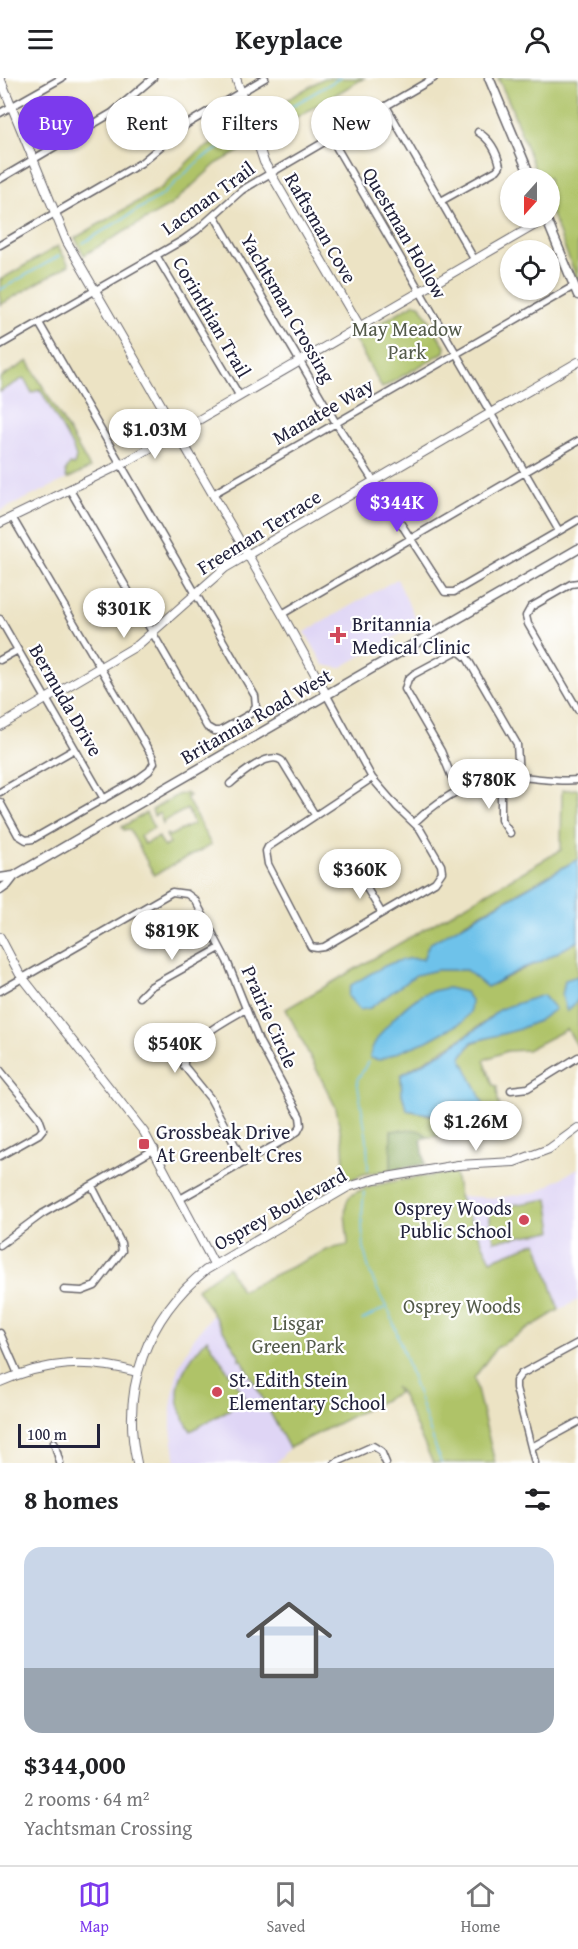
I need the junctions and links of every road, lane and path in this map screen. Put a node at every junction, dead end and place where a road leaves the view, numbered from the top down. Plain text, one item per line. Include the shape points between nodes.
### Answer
1 (0, 78) edge
2 (62, 78) edge
3 (153, 78) edge
4 (236, 78) edge
5 (265, 78) edge
6 (434, 78) edge
7 (489, 78) edge
8 (241, 92) junction
9 (392, 102) edge
10 (11, 107) junction
11 (0, 113) edge
12 (392, 116) edge
13 (478, 132) dead end
14 (311, 149) edge
15 (338, 150) edge
16 (32, 160) junction
17 (527, 168) edge
18 (270, 173) junction
19 (0, 179) edge
20 (441, 201) junction
21 (55, 214) junction
22 (214, 214) junction
23 (529, 228) edge
24 (551, 228) edge
25 (0, 245) edge
26 (156, 255) junction
27 (474, 259) junction
28 (420, 290) junction
29 (95, 291) junction
30 (576, 291) edge
31 (39, 322) junction
32 (359, 325) junction
33 (0, 345) edge
34 (455, 354) junction
35 (299, 360) junction
36 (578, 362) edge
37 (239, 395) junction
38 (490, 414) junction
39 (336, 423) junction
40 (177, 432) junction
41 (578, 441) edge
42 (121, 464) junction
43 (525, 473) junction
44 (373, 481) junction
45 (70, 490) junction
46 (213, 494) junction
47 (12, 517) junction
48 (578, 520) edge
49 (0, 523) edge
50 (559, 531) junction
51 (412, 538) junction
52 (578, 549) edge
53 (248, 554) junction
54 (578, 583) edge
55 (195, 593) junction
56 (282, 614) junction
57 (0, 619) edge
58 (153, 632) junction
59 (18, 650) junction
60 (0, 660) edge
61 (101, 668) junction
62 (326, 694) junction
63 (46, 699) junction
64 (578, 710) edge
65 (0, 726) edge
66 (75, 749) junction
67 (372, 777) junction
68 (501, 777) junction
69 (519, 777) junction
70 (578, 780) edge
71 (230, 784) dead end
72 (457, 790) junction
73 (0, 792) edge
74 (104, 798) junction
75 (0, 802) edge
76 (315, 815) junction
77 (414, 823) junction
78 (510, 832) dead end
79 (359, 875) dead end
80 (14, 876) junction
81 (0, 878) edge
82 (0, 890) edge
83 (381, 912) junction
84 (0, 937) edge
85 (220, 948) junction
86 (23, 978) junction
87 (0, 991) edge
88 (140, 997) dead end
89 (246, 1009) junction
90 (578, 1057) edge
91 (1, 1073) edge
92 (511, 1090) dead end
93 (578, 1128) edge
94 (155, 1149) junction
95 (0, 1156) edge
96 (244, 1162) junction
97 (92, 1186) junction
98 (180, 1199) junction
99 (0, 1245) edge
100 (214, 1264) junction
101 (64, 1290) dead end
102 (0, 1333) edge
103 (578, 1343) edge
104 (137, 1372) junction
105 (18, 1374) junction
106 (0, 1382) edge
107 (578, 1422) edge
108 (54, 1442) dead end
109 (532, 1448) junction
110 (60, 1463) edge
111 (137, 1463) edge
112 (335, 1463) edge
113 (386, 1463) edge
114 (535, 1463) edge

1 - 10 street
2 - 10 street
3 - 16 street via 112,113
4 - 8 street, Raftsman Cove
5 - 8 street
6 - 9 street, Lacman Trail
7 - 17 main road
8 - 18 street, Raftsman Cove
8 - 21 street via 187,124 141,163
10 - 11 street
10 - 16 street
12 - 20 street
13 - 20 street via 488,138 500,166
14 - 18 street, Lacman Trail
15 - 28 street, Questman Hollow
16 - 19 street
16 - 21 street
18 - 22 street, Lacman Trail
18 - 32 street, Raftsman Cove
20 - 27 street
21 - 25 street
21 - 29 street
22 - 26 street, Lacman Trail via 192,234
22 - 35 street, Yachtsman Crossing
23 - 27 street
24 - 30 main road
26 - 29 street, Lacman Trail
26 - 37 street, Corinthian Trail
27 - 28 street
28 - 32 street
28 - 34 street, Questman Hollow
29 - 31 street, Lacman Trail
29 - 40 street
30 - 34 street, Manatee Way
31 - 33 street, Lacman Trail
31 - 42 street
32 - 35 street
34 - 38 street, Questman Hollow
34 - 39 street, Manatee Way
35 - 37 street
35 - 39 street, Yachtsman Crossing
36 - 38 street, Freeman Terrace
37 - 40 street
38 - 43 street, Questman Hollow
38 - 44 street, Freeman Terrace
39 - 44 street, Yachtsman Crossing
39 - 46 street, Manatee Way
40 - 42 street
40 - 46 street
41 - 43 street
42 - 45 street
42 - 55 street
43 - 50 street, Questman Hollow
43 - 51 street
44 - 51 street, Yachtsman Crossing
44 - 53 street, Freeman Terrace
45 - 47 street
45 - 58 street
46 - 53 street
47 - 49 street
47 - 61 street
48 - 50 street
50 - 51 street, Yachtsman Crossing via 450,593 442,589
51 - 56 street
52 - 62 main road, Britannia Road West
53 - 55 street, Freeman Terrace via 217,573
53 - 56 street
54 - 64 street via 531,607 526,616
55 - 58 street, Freeman Terrace
55 - 58 street via 255,696 256,706 250,714 220,731 210,730
56 - 62 street
57 - 59 street, Bermuda Drive
58 - 61 street, Freeman Terrace
59 - 60 street
59 - 63 street, Bermuda Drive
61 - 63 street, Freeman Terrace
61 - 74 street via 154,763 149,771
62 - 67 street
62 - 80 main road, Britannia Road West
63 - 65 street, Freeman Terrace
63 - 66 street, Bermuda Drive
66 - 73 street
66 - 74 street, Bermuda Drive
67 - 76 street
67 - 77 street
68 - 69 street
68 - 72 street
68 - 78 street via 501,820
69 - 70 street
69 - 72 street via 519,755 513,736 468,658 455,652 414,674 405,689 445,759
71 - 76 street via 272,757 278,758
72 - 77 street
74 - 75 street via 26,840 18,835
76 - 83 street via 266,851 268,864 307,944 324,947
77 - 83 street via 442,872 435,882
79 - 83 street
80 - 81 main road, Britannia Road West
80 - 82 main road, Britannia Road West
84 - 86 street
85 - 86 street, Prairie Circle via 195,900 177,891
85 - 88 street via 150,987
85 - 89 street, Prairie Circle
86 - 87 street, Prairie Circle
86 - 94 street
89 - 96 street, Prairie Circle via 301,1125 291,1136
89 - 96 street via 209,1031 183,1059 184,1066 210,1098
90 - 92 street via 528,1088
91 - 95 street via 39,1118 43,1129
93 - 100 street, Osprey Boulevard via 549,1149 514,1162 458,1165 353,1186
94 - 97 street
94 - 98 street
96 - 98 street, Prairie Circle
97 - 99 street via 42,1214
97 - 101 street via 122,1251 95,1286 82,1291
98 - 100 street
100 - 104 street, Osprey Boulevard via 165,1313
102 - 105 street
103 - 109 street via 521,1374 516,1381
104 - 105 street via 104,1364 71,1363
104 - 111 street, Osprey Boulevard via 132,1413
105 - 106 street
107 - 109 street
108 - 110 street
109 - 114 street
112 - 113 street via 373,1446 381,1451

